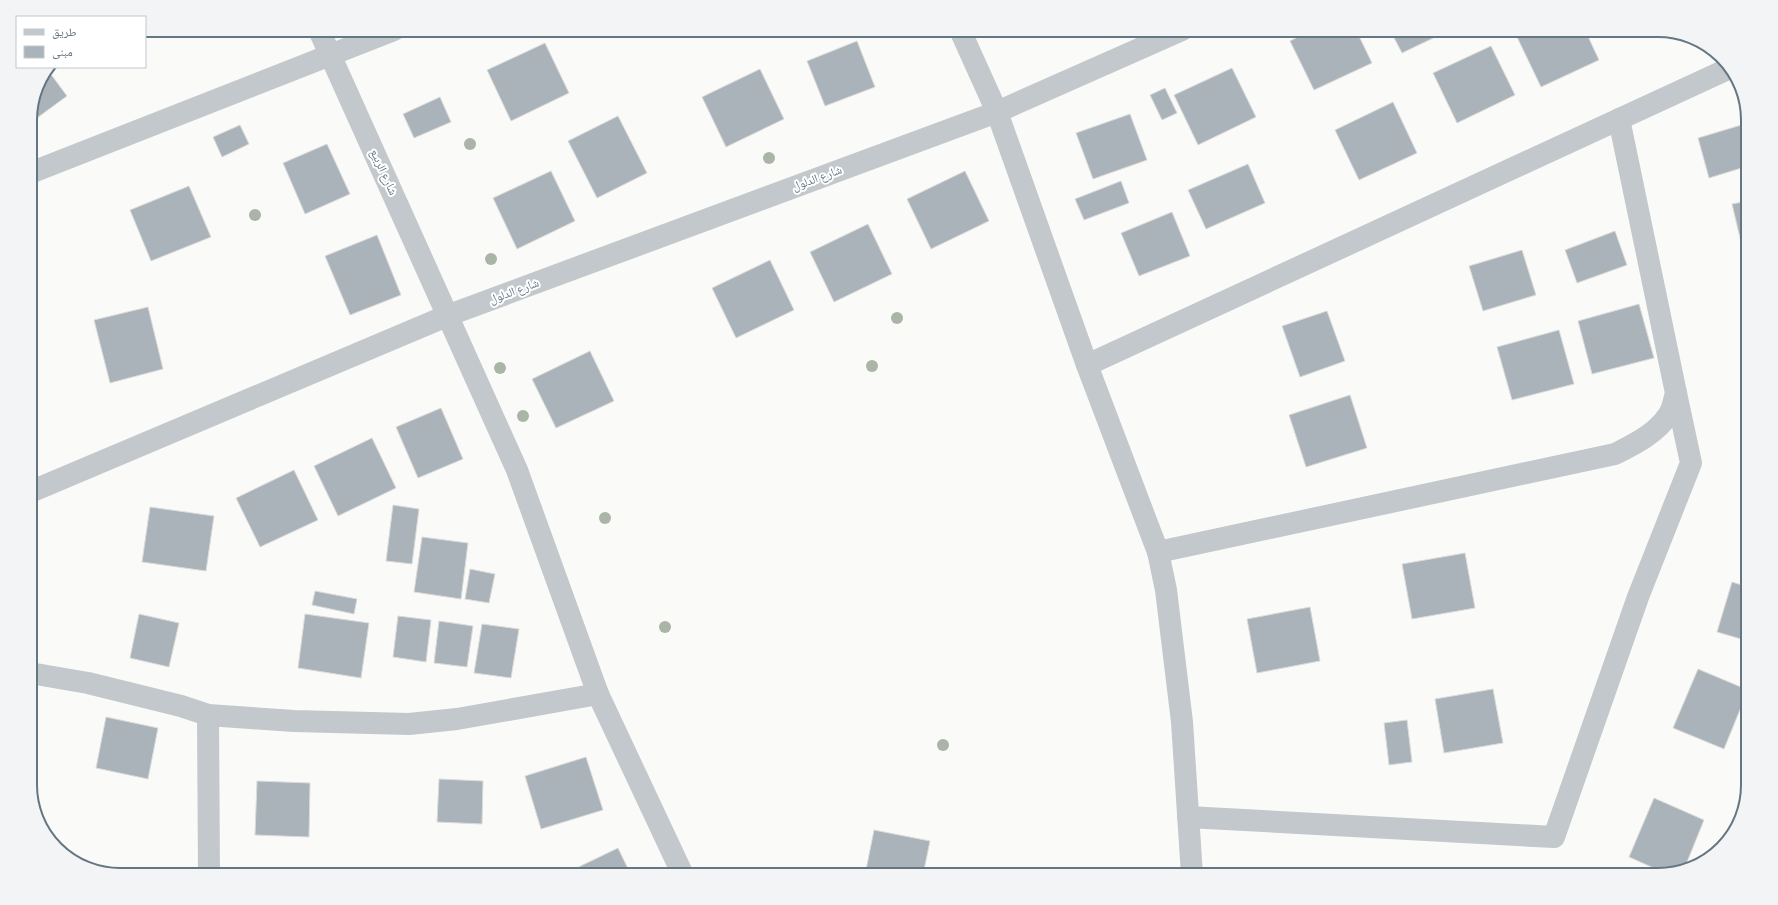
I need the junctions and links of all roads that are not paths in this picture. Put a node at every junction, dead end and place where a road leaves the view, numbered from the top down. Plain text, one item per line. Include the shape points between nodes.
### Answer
1 (322, 37) edge
2 (377, 37) edge
3 (963, 37) edge
4 (1166, 37) edge
5 (331, 56) junction
6 (1724, 71) edge
7 (997, 112) junction
8 (1619, 119) junction
9 (37, 170) edge
10 (448, 315) junction
11 (1087, 365) junction
12 (1676, 393) junction
13 (37, 489) edge
14 (1158, 552) junction
15 (37, 674) edge
16 (598, 694) junction
17 (208, 715) junction
18 (1188, 817) junction
19 (209, 868) edge
20 (680, 868) edge
21 (1192, 868) edge

1 - 5 street, شارع الربيع
2 - 5 street
3 - 7 street
4 - 7 street, شارع الدلول
5 - 9 street
5 - 10 street, شارع الربيع
6 - 8 street
7 - 10 street, شارع الدلول
7 - 11 street
8 - 11 street
8 - 12 street
10 - 13 street, شارع الدلول
10 - 16 street, شارع الربيع via 517,470
11 - 14 street
12 - 14 street via 1670,413 1659,426 1637,443 1615,454
12 - 18 street via 1691,463 1638,598 1554,838
14 - 18 street via 1166,590 1182,722
15 - 17 street via 88,683
16 - 17 street via 457,719 409,724 294,721
16 - 20 street, شارع الربيع
17 - 19 street
18 - 21 street

